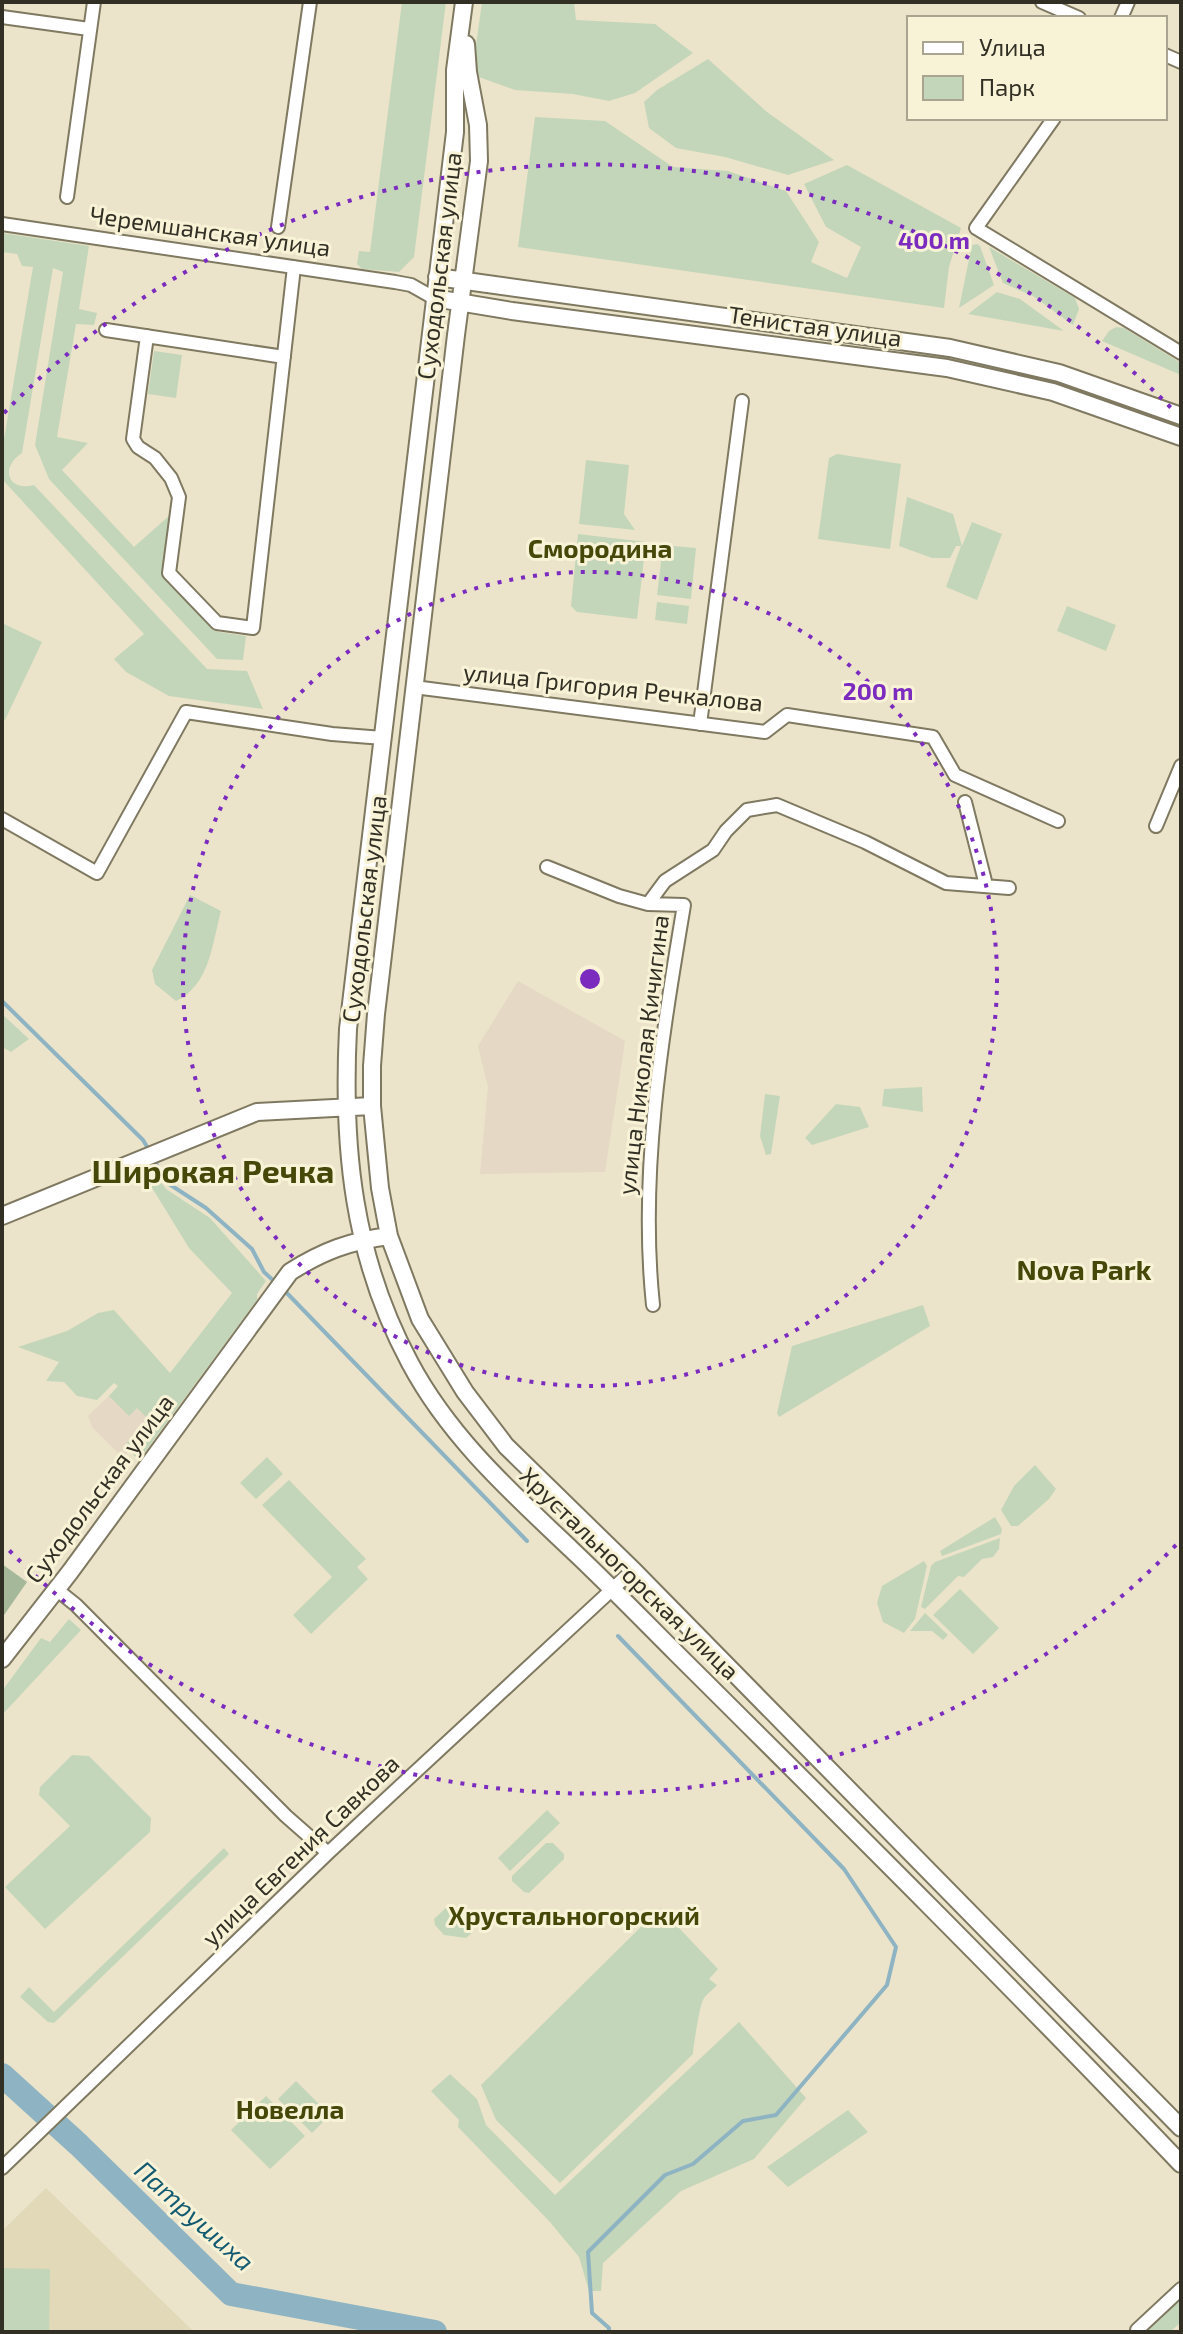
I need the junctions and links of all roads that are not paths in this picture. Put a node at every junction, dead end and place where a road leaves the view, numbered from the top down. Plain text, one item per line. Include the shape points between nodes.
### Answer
1 (94, 2) edge
2 (310, 2) edge
3 (1042, 2) edge
4 (464, 3) edge
5 (1074, 16) edge
6 (2, 17) edge
7 (89, 29) junction
8 (1053, 120) edge
9 (67, 197) dead end
10 (2, 224) edge
11 (278, 227) dead end
12 (294, 267) junction
13 (437, 277) junction
14 (463, 281) junction
15 (411, 285) junction
16 (434, 298) junction
17 (460, 302) junction
18 (106, 330) dead end
19 (147, 336) junction
20 (1181, 353) edge
21 (284, 357) junction
22 (742, 401) dead end
23 (1181, 416) edge
24 (1181, 437) edge
25 (414, 687) junction
26 (700, 724) junction
27 (383, 738) junction
28 (1181, 766) edge
29 (965, 802) dead end
30 (2, 819) edge
31 (1058, 821) dead end
32 (1156, 826) dead end
33 (547, 867) dead end
34 (366, 874) joint
35 (986, 885) junction
36 (1009, 888) dead end
37 (648, 904) junction
38 (372, 1106) junction
39 (346, 1107) junction
40 (2, 1216) edge
41 (389, 1236) junction
42 (362, 1240) junction
43 (653, 1305) dead end
44 (633, 1570) junction
45 (56, 1589) junction
46 (613, 1590) junction
47 (2, 1659) edge
48 (909, 1852) junction
49 (328, 1853) junction
50 (893, 1870) junction
51 (999, 1945) junction
52 (980, 1959) junction
53 (1181, 2128) edge
54 (1181, 2164) edge
55 (2, 2168) edge
56 (1181, 2289) edge
57 (1137, 2330) dead end

1 - 7 street
2 - 11 street
3 - 5 street
4 - 13 main road, Суходольская улица
4 - 14 main road, Суходольская улица via 479,143
6 - 7 street
7 - 9 street
8 - 20 street via 976,228
10 - 12 street, Черемшанская улица
12 - 15 street, Черемшанская улица
12 - 21 street
13 - 14 main road, Тенистая улица
13 - 15 street, Черемшанская улица
13 - 16 main road, Суходольская улица
14 - 17 main road, Суходольская улица
14 - 23 main road, Тенистая улица via 950,348 1059,373
15 - 16 street, Черемшанская улица
16 - 17 main road, Тенистая улица
16 - 27 main road, Суходольская улица
17 - 24 main road, Тенистая улица via 947,368 1053,392
17 - 25 main road, Суходольская улица
18 - 19 street
19 - 21 street
19 - 21 street via 133,439 171,478 179,497 169,573 217,623 253,628
22 - 26 street
25 - 26 street, улица Григория Речкалова
25 - 38 main road, Суходольская улица via 376,1014
26 - 31 street, улица Григория Речкалова via 765,732 787,715 933,737 955,775
27 - 30 street via 186,712 97,873
27 - 34 main road, Суходольская улица
28 - 32 street
29 - 35 street
33 - 37 street
34 - 39 main road, Хрустальногорская улица via 348,1029
35 - 36 street
35 - 37 street via 946,883 777,805 747,810 713,850 665,881
37 - 43 street, улица Николая Кичигина via 684,905 650,1152
38 - 39 main road
38 - 41 main road, Суходольская улица
39 - 40 main road via 257,1112
39 - 42 main road, Хрустальногорская улица via 353,1201
41 - 42 main road, Суходольская улица
41 - 44 main road, Хрустальногорская улица via 420,1319 465,1392 506,1446
42 - 45 main road, Суходольская улица via 331,1249 290,1272
42 - 46 main road, Хрустальногорская улица via 391,1325 456,1434
44 - 46 street, улица Евгения Савкова
44 - 48 main road, Хрустальногорская улица
45 - 47 main road, Суходольская улица
45 - 49 street
46 - 49 street, улица Евгения Савкова
46 - 50 main road, Хрустальногорская улица
48 - 50 main road via 906,1869
48 - 51 main road, Хрустальногорская улица
49 - 55 street, улица Евгения Савкова
50 - 52 main road, Хрустальногорская улица
51 - 52 main road via 983,1945
51 - 53 main road, Хрустальногорская улица
52 - 54 main road, Хрустальногорская улица
56 - 57 street

